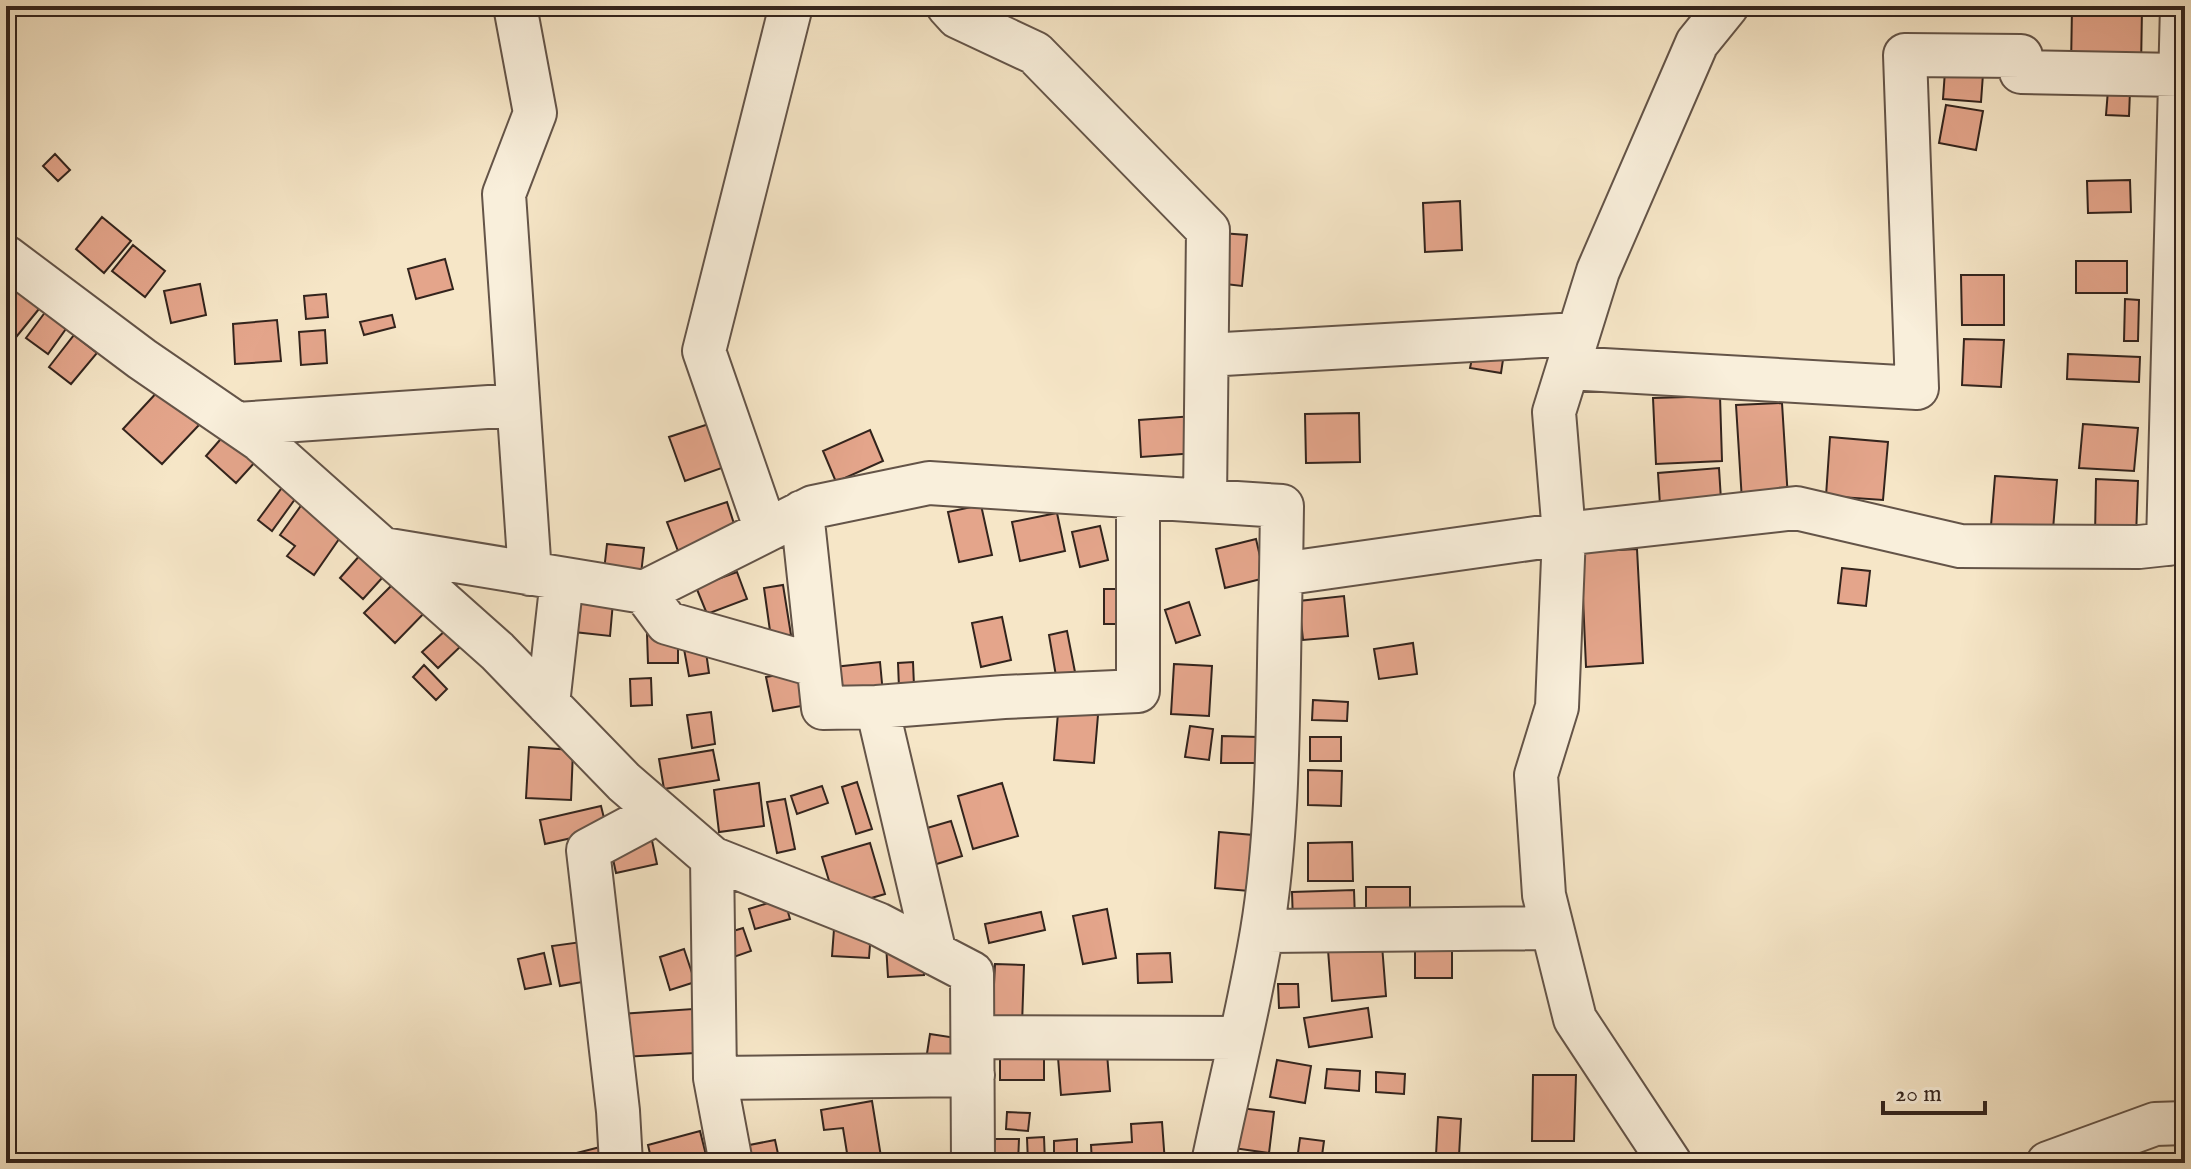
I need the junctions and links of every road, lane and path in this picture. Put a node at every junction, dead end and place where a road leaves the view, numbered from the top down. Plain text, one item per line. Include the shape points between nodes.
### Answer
1 (515, 6) edge
2 (791, 6) edge
3 (948, 6) edge
4 (1727, 6) edge
5 (2182, 6) edge
6 (2179, 75) junction
7 (6, 257) edge
8 (1573, 351) junction
9 (1207, 355) junction
10 (518, 405) junction
11 (237, 424) junction
12 (1138, 497) junction
13 (1205, 501) junction
14 (784, 521) junction
15 (1564, 534) junction
16 (2177, 543) edge
17 (383, 549) junction
18 (1281, 574) junction
19 (546, 576) junction
20 (644, 592) junction
21 (818, 666) junction
22 (548, 704) junction
23 (877, 707) junction
24 (659, 812) junction
25 (712, 858) junction
26 (1552, 928) junction
27 (1262, 931) junction
28 (935, 954) junction
29 (1239, 1038) junction
30 (973, 1056) junction
31 (715, 1078) junction
32 (2185, 1123) edge
33 (621, 1163) edge
34 (731, 1163) edge
35 (973, 1163) edge
36 (1213, 1163) edge
37 (1670, 1163) edge
38 (2048, 1163) edge

1 - 10 street via 535,113 504,194
2 - 14 street via 704,351
3 - 9 street via 958,17 1035,53 1208,230
4 - 8 street via 1697,43 1598,271
5 - 6 street
6 - 8 street via 2021,72 2021,56 1905,55 1917,388
6 - 16 street
7 - 11 street
8 - 9 street
8 - 15 street via 1554,412
9 - 13 street
10 - 11 street
10 - 19 street
11 - 17 street
12 - 13 street
12 - 14 street via 929,483 813,507
12 - 23 street via 1138,691
13 - 18 street via 1282,506
14 - 20 street
14 - 21 street
15 - 16 street via 1796,508 1960,546
15 - 18 street
15 - 26 street via 1557,707 1536,775 1544,895
17 - 19 street
17 - 22 street
18 - 27 street via 1273,826
19 - 20 street
19 - 22 street
20 - 21 street via 667,623
21 - 23 street via 823,708
22 - 24 street
23 - 28 street
24 - 25 street
24 - 33 street via 588,850
25 - 28 street via 878,924
25 - 31 street
26 - 27 street
26 - 37 street via 1575,1019
27 - 29 street
28 - 30 street via 972,973
29 - 30 street
29 - 36 street
30 - 31 street
30 - 35 street
31 - 34 street
32 - 38 street via 2155,1124

